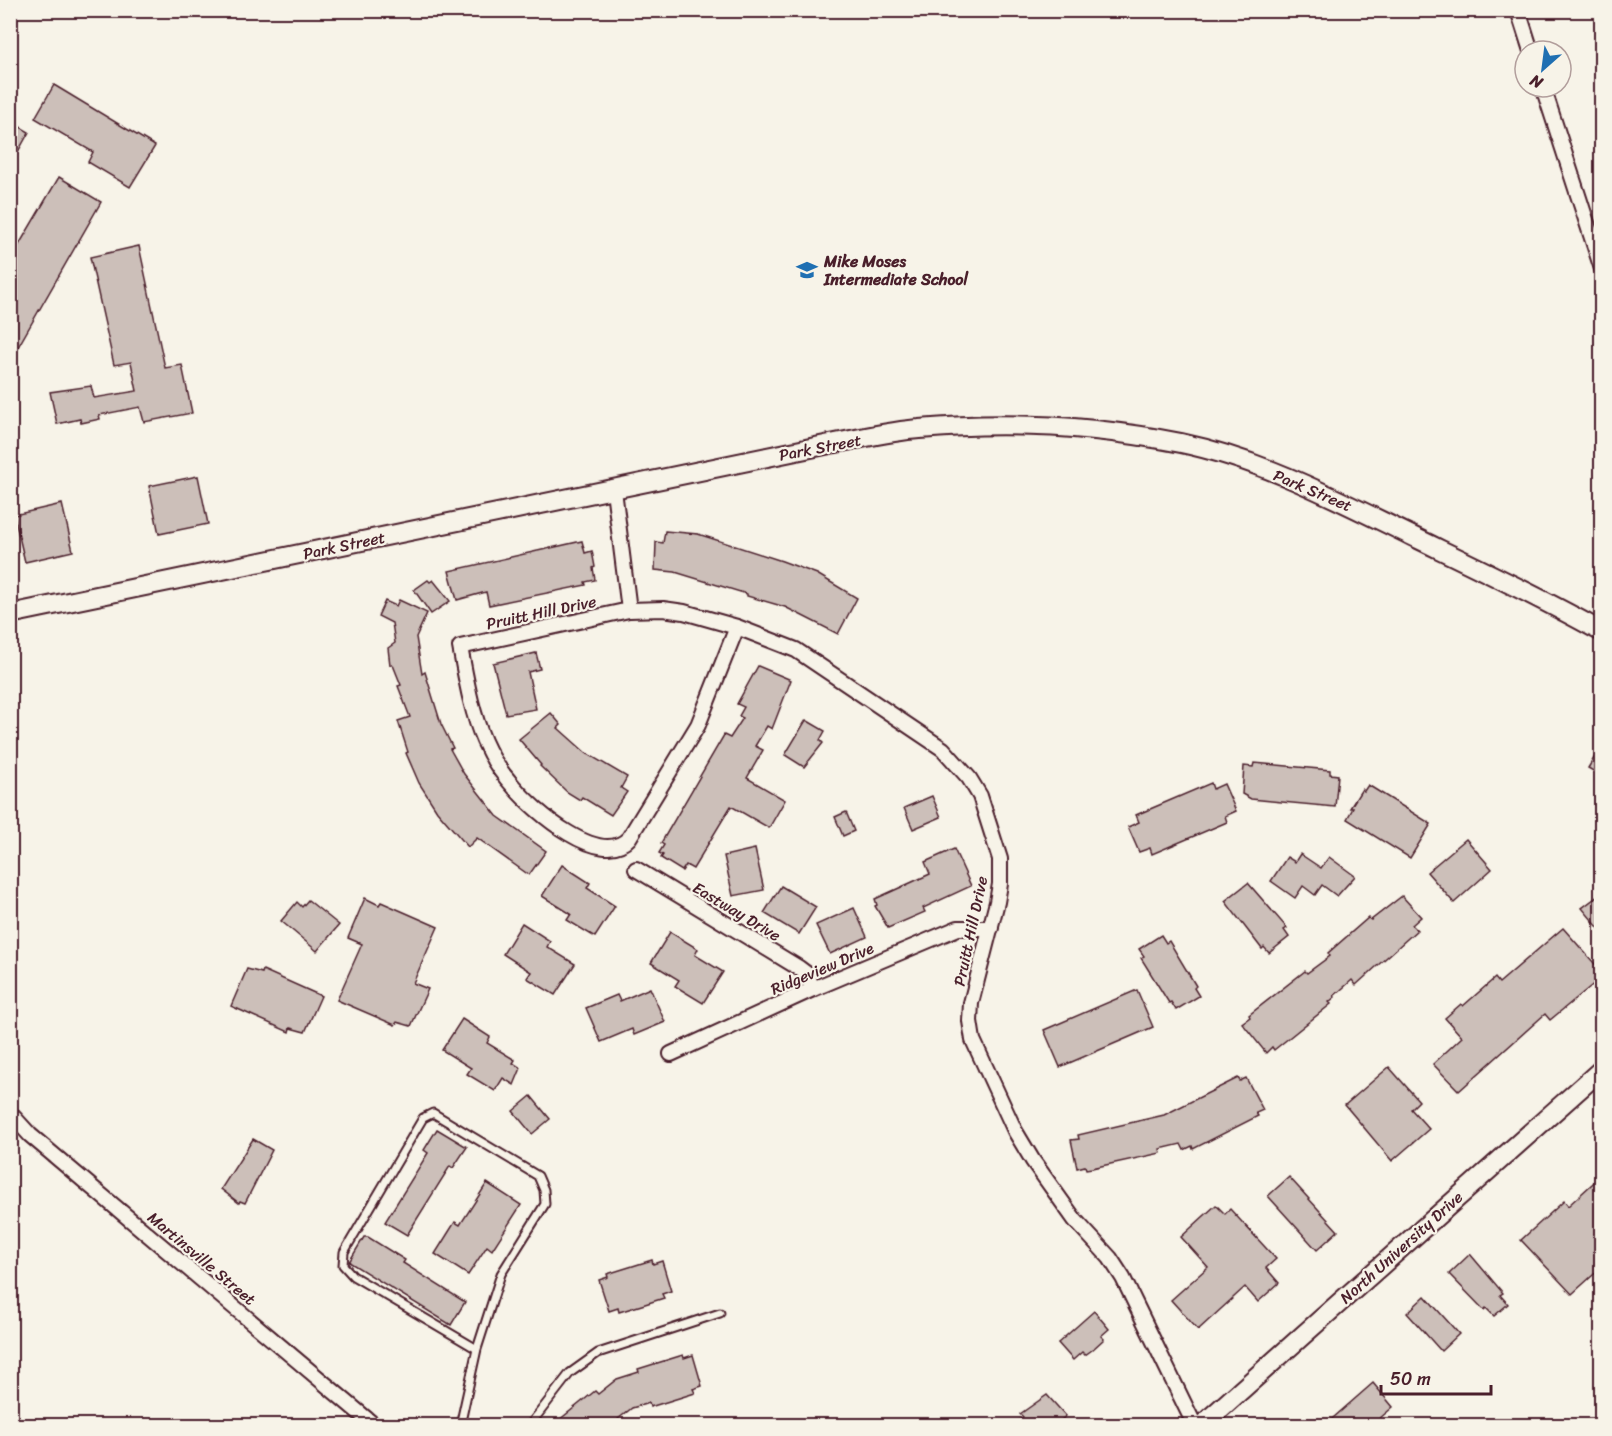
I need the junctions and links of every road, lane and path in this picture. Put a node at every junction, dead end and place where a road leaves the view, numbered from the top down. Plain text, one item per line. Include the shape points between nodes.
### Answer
1 (1518, 10) edge
2 (1527, 39) edge
3 (1547, 99) edge
4 (1602, 269) edge
5 (614, 490) junction
6 (629, 610) junction
7 (10, 614) edge
8 (736, 627) junction
9 (1602, 632) edge
10 (636, 869) dead end
11 (991, 928) junction
12 (813, 989) junction
13 (671, 1054) dead end
14 (1602, 1069) edge
15 (10, 1113) edge
16 (720, 1313) dead end
17 (477, 1348) junction
18 (375, 1425) edge
19 (460, 1425) edge
20 (529, 1425) edge
21 (1195, 1425) edge
22 (1201, 1425) edge

1 - 2 street
3 - 4 street
5 - 6 street
5 - 7 street, Park Street
5 - 9 street, Park Street via 918,429 1022,425 1103,431 1182,443 1309,485
6 - 8 street, Pruitt Hill Drive via 684,612
6 - 8 street, Pruitt Hill Drive via 460,647 479,729 506,777 523,797 594,847 609,848 629,838 693,734
8 - 11 street, Pruitt Hill Drive via 778,641 815,662 926,736 958,763 980,796 1000,859 1000,884
10 - 12 street, Eastway Drive via 799,968 807,974
11 - 12 street, Ridgeview Drive via 958,928
11 - 21 street, Pruitt Hill Drive via 971,1004 973,1040 1033,1161 1123,1278
12 - 13 street, Ridgeview Drive
14 - 22 street, North University Drive
15 - 18 street, Martinsville Street via 30,1135
16 - 20 lane via 598,1353 570,1373
17 - 17 lane via 352,1276 343,1264 344,1252 423,1118 433,1113 538,1176 544,1190 545,1204 501,1274
17 - 19 lane

